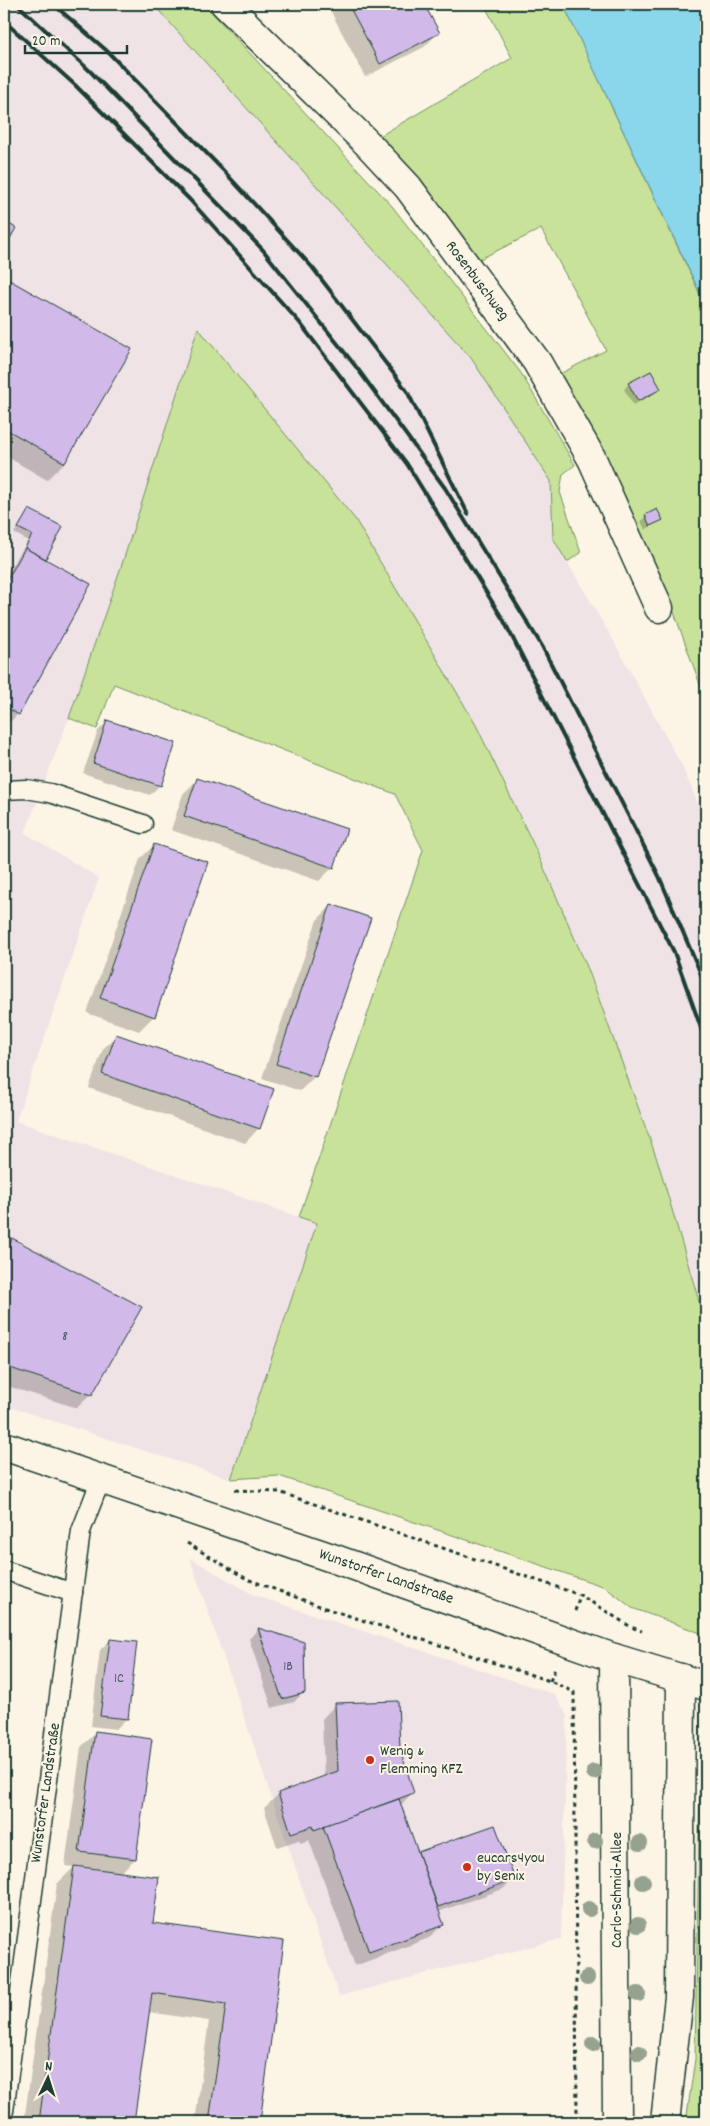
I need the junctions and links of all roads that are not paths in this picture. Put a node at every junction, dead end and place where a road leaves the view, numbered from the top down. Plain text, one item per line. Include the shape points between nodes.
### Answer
1 (225, 4) edge
2 (659, 608) dead end
3 (4, 790) edge
4 (143, 824) dead end
5 (4, 1446) edge
6 (101, 1479) junction
7 (4, 1570) edge
8 (73, 1593) junction
9 (614, 1658) junction
10 (681, 1678) junction
11 (706, 1686) edge
12 (11, 2000) edge
13 (4, 2111) edge
14 (617, 2122) edge
15 (665, 2122) edge

1 - 2 main road, Rosenbuschweg via 408,187 537,362 592,459
3 - 4 lane via 50,793
5 - 6 main road, Wunstorfer Landstraße
6 - 8 lane, Wunstorfer Landstraße via 81,1531
6 - 9 main road, Wunstorfer Landstraße
7 - 8 lane
8 - 12 lane, Wunstorfer Landstraße
9 - 10 main road, Wunstorfer Landstraße
9 - 14 main road, Carlo-Schmid-Allee
10 - 11 main road, Wunstorfer Landstraße
10 - 15 main road via 679,1997
12 - 13 lane, Wunstorfer Landstraße

